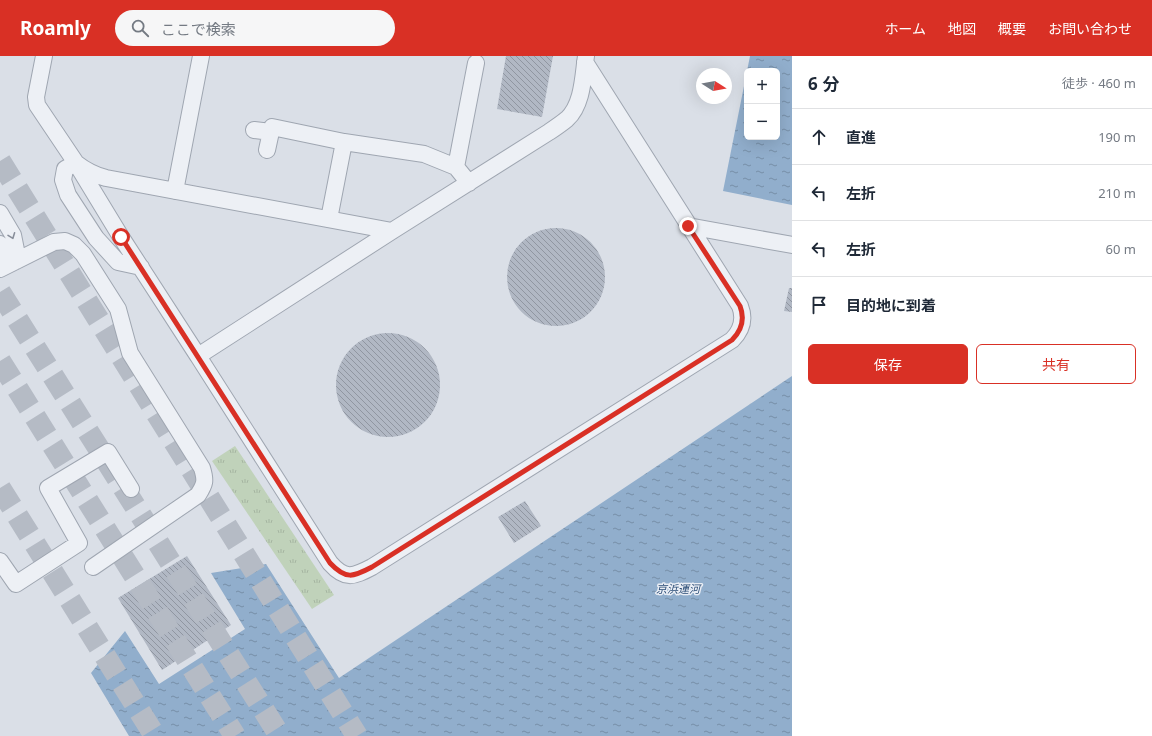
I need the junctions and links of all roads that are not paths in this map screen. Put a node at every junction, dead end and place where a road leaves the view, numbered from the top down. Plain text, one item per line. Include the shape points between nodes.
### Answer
1 (44, 56) edge
2 (201, 56) edge
3 (586, 59) edge
4 (476, 63) dead end
5 (254, 130) dead end
6 (271, 132) junction
7 (344, 142) junction
8 (267, 150) dead end
9 (76, 163) junction
10 (456, 167) junction
11 (469, 183) junction
12 (176, 191) junction
13 (0, 213) edge
14 (329, 220) junction
15 (688, 226) junction
16 (392, 232) junction
17 (0, 244) edge
18 (792, 244) edge
19 (8, 262) edge
20 (141, 267) junction
21 (0, 269) edge
22 (198, 356) junction
23 (131, 489) dead end
24 (0, 561) edge
25 (93, 567) dead end

1 - 9 lane via 36,97 37,105
2 - 12 lane
3 - 11 lane via 579,96 567,119
3 - 15 lane
4 - 10 lane
5 - 6 lane
6 - 7 lane via 272,127
6 - 8 lane
7 - 10 lane via 424,154
7 - 14 lane
9 - 12 lane via 96,176
9 - 20 lane
9 - 20 lane via 65,169 63,180 68,195 96,238 118,262
10 - 11 lane
11 - 16 lane
12 - 14 lane
13 -> 19 lane via 13,235 16,250
14 - 16 lane
15 - 18 lane
15 - 22 lane via 740,306 742,323 732,340 360,573 351,576 342,574 330,563
16 - 22 lane
17 - 19 lane
19 - 21 lane
19 - 25 lane via 54,242 65,241 74,245 83,254 118,309 130,353 202,468 205,478 204,486 198,495
20 - 22 lane
23 - 24 lane via 108,452 48,488 79,543 16,584

